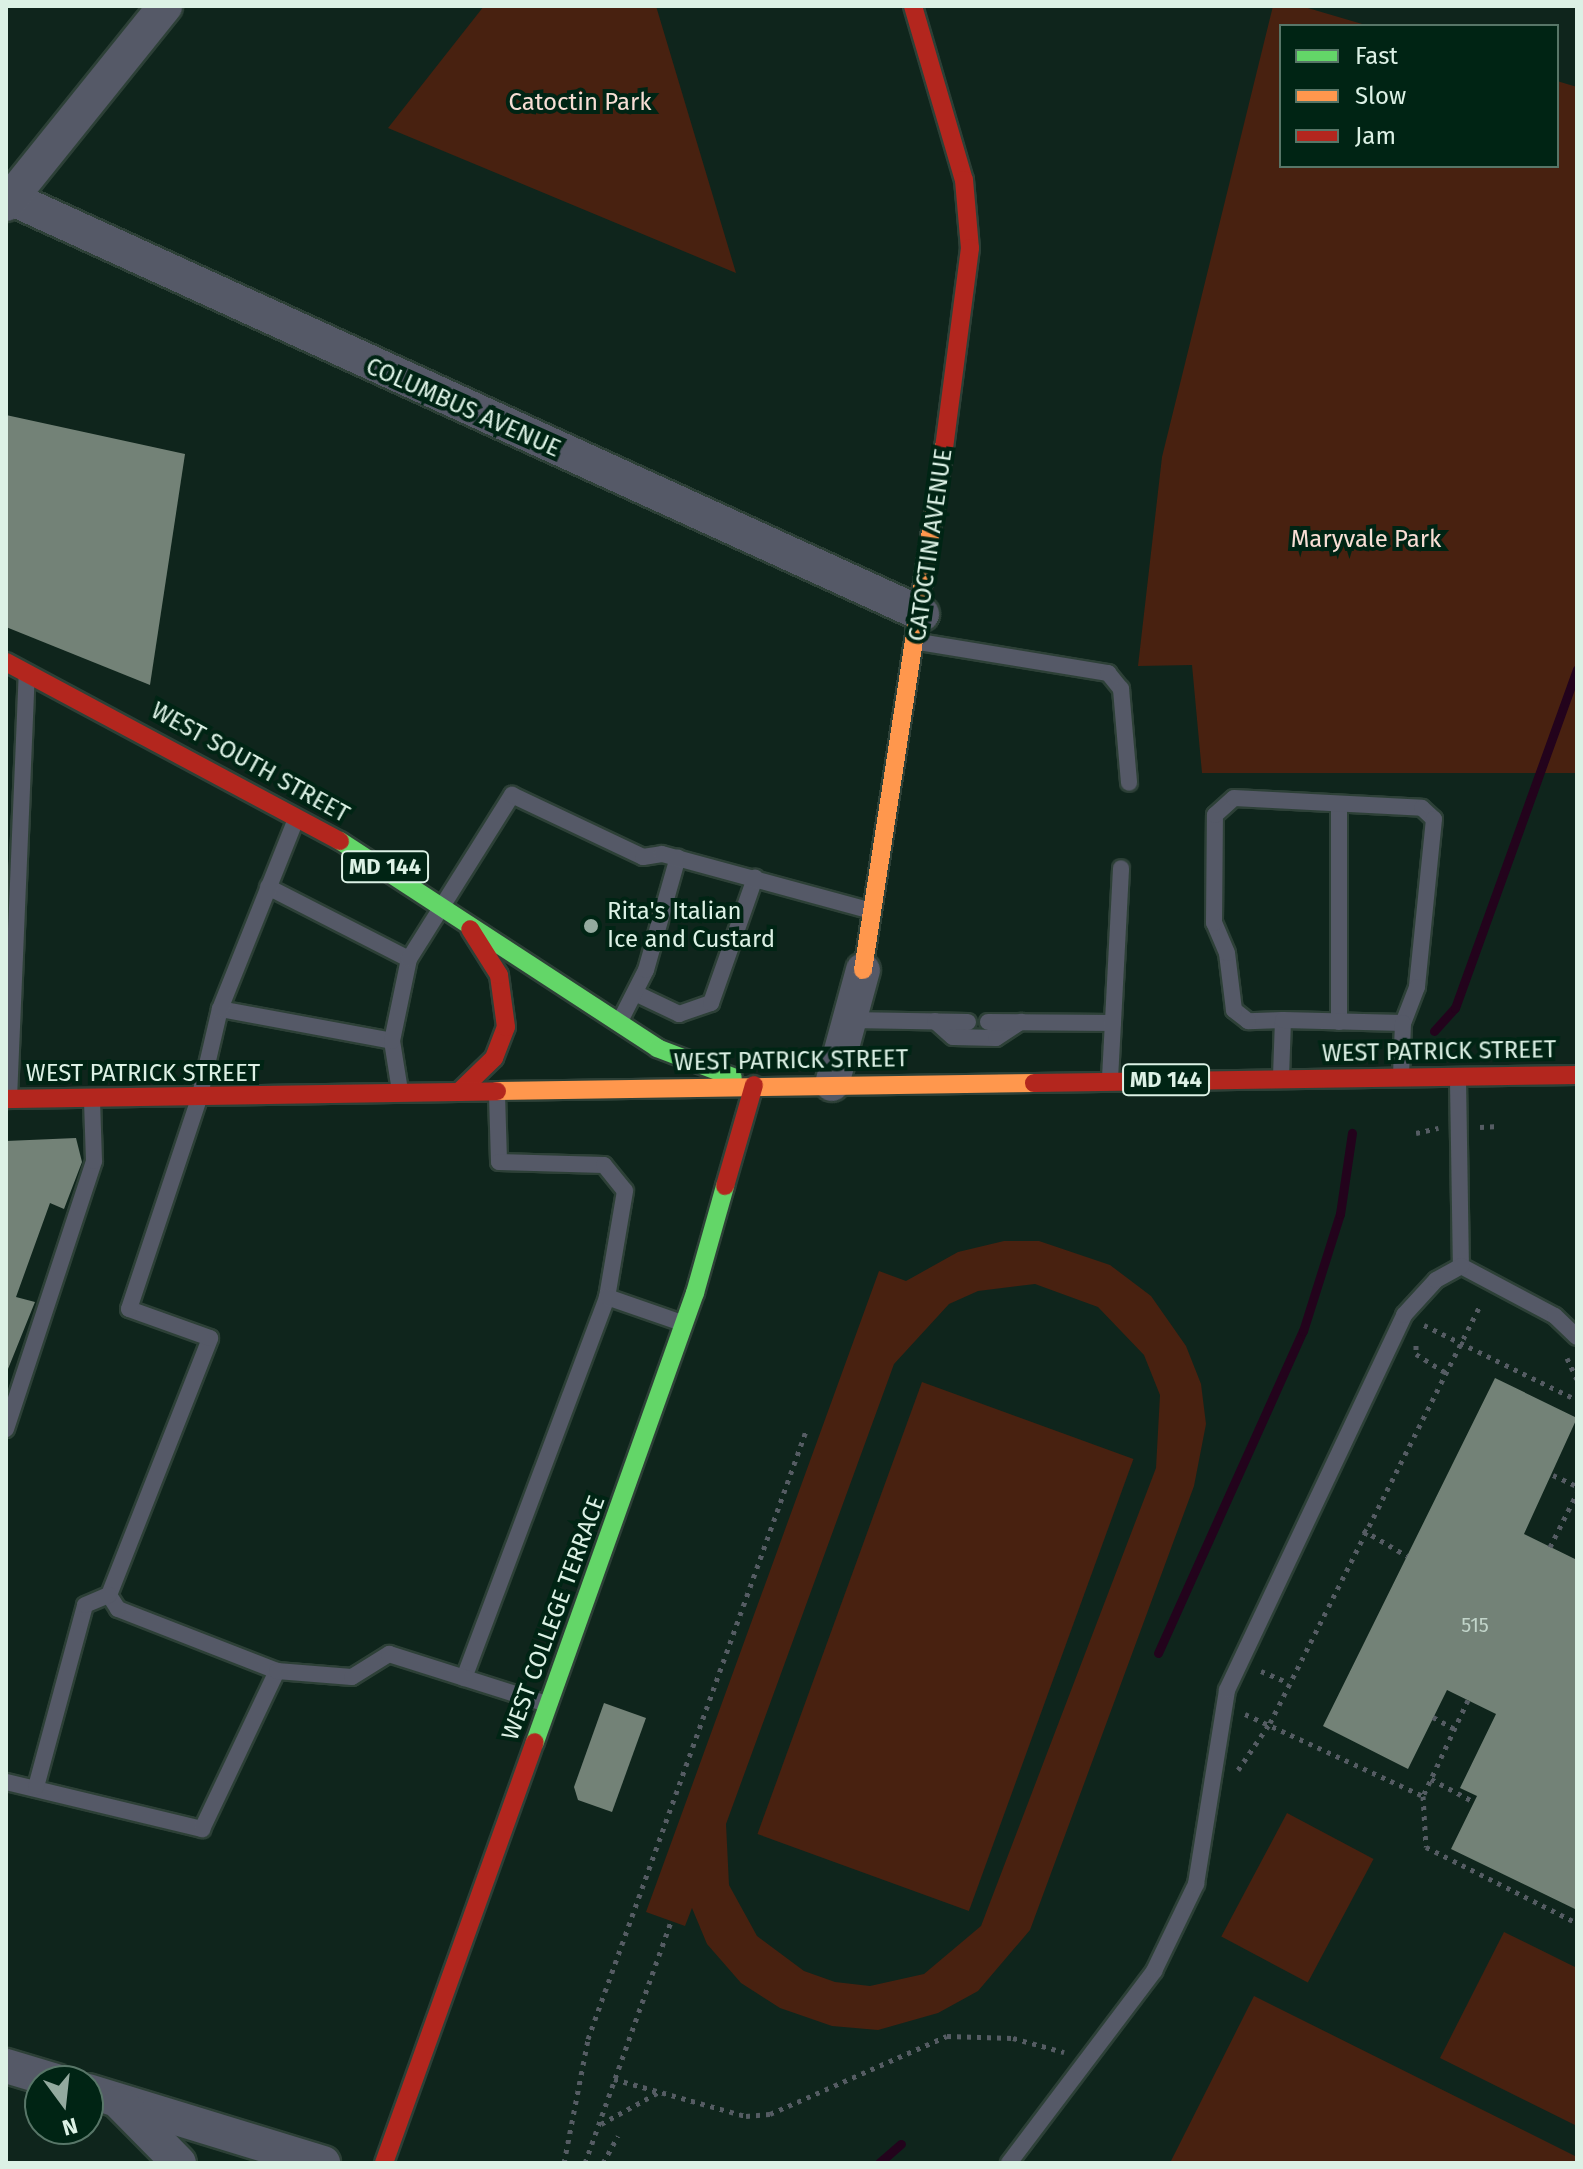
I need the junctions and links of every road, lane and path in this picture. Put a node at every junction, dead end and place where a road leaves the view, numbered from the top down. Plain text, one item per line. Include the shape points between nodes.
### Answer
1 (165, 6) edge
2 (913, 6) edge
3 (7, 200) edge
4 (920, 628) junction
5 (6, 662) edge
6 (28, 672) junction
7 (1129, 783) dead end
8 (1339, 804) junction
9 (297, 816) junction
10 (678, 857) junction
11 (1121, 868) dead end
12 (755, 878) junction
13 (268, 887) junction
14 (444, 903) junction
15 (872, 911) junction
16 (461, 914) junction
17 (409, 959) junction
18 (863, 970) joint
19 (635, 993) junction
20 (220, 1009) junction
21 (850, 1020) junction
22 (1283, 1020) junction
23 (935, 1021) junction
24 (968, 1022) dead end
25 (988, 1022) dead end
26 (1021, 1022) junction
27 (1339, 1022) junction
28 (1113, 1023) junction
29 (1403, 1023) junction
30 (618, 1025) junction
31 (392, 1041) junction
32 (1577, 1075) edge
33 (1401, 1077) junction
34 (1458, 1077) junction
35 (1281, 1078) junction
36 (1110, 1080) junction
37 (832, 1084) junction
38 (754, 1085) junction
39 (497, 1090) junction
40 (459, 1092) junction
41 (400, 1093) junction
42 (92, 1098) junction
43 (7, 1099) edge
44 (199, 1099) junction
45 (1461, 1266) junction
46 (607, 1297) junction
47 (1470, 1298) dead end
48 (1478, 1302) junction
49 (1490, 1309) dead end
50 (1430, 1314) dead end
51 (684, 1324) junction
52 (1424, 1325) junction
53 (1577, 1337) edge
54 (1459, 1342) junction
55 (1558, 1349) dead end
56 (1445, 1372) junction
57 (1577, 1379) edge
58 (1577, 1400) edge
59 (807, 1428) dead end
60 (6, 1429) edge
61 (1553, 1475) dead end
62 (1577, 1486) edge
63 (1577, 1493) edge
64 (1363, 1530) junction
65 (1550, 1547) dead end
66 (1407, 1556) dead end
67 (109, 1595) junction
68 (277, 1671) junction
69 (464, 1678) junction
70 (1468, 1700) dead end
71 (548, 1704) junction
72 (1240, 1712) dead end
73 (1433, 1717) dead end
74 (1270, 1723) junction
75 (1455, 1729) junction
76 (1234, 1776) dead end
77 (1431, 1779) junction
78 (6, 1782) edge
79 (36, 1787) junction
80 (1423, 1796) junction
81 (1474, 1802) dead end
82 (671, 1921) dead end
83 (1577, 1923) edge
84 (1090, 2062) junction
85 (614, 2079) junction
86 (660, 2092) junction
87 (104, 2096) edge
88 (104, 2097) edge
89 (600, 2125) junction
90 (618, 2136) dead end
91 (179, 2163) edge
92 (323, 2163) edge
93 (384, 2163) edge
94 (564, 2163) edge
95 (585, 2163) edge
96 (603, 2163) edge
97 (1009, 2163) edge

1 - 3 street
2 - 4 main road, CATOCTIN AVENUE via 964,180 970,248
3 - 4 street, COLUMBUS AVENUE
4 - 7 lane via 1108,673 1121,689
4 - 15 main road, CATOCTIN AVENUE
5 - 6 main road, WEST SOUTH STREET / MD 144
6 - 9 main road, WEST SOUTH STREET / MD 144
6 - 43 lane
8 - 22 lane via 1234,798 1215,815 1214,923 1227,953 1234,1010 1248,1021
8 - 27 lane
8 - 29 lane via 1422,808 1434,819 1417,987
9 - 13 lane
9 - 14 main road, WEST SOUTH STREET / MD 144
10 - 12 lane
10 - 14 lane via 623,850 512,795
10 - 19 lane
11 - 28 lane
12 - 15 lane
12 - 19 lane via 711,1003 679,1014
13 - 17 lane
13 - 20 lane
14 - 16 main road, WEST SOUTH STREET / MD 144
14 - 17 lane
15 - 18 main road, CATOCTIN AVENUE
16 - 30 main road, WEST SOUTH STREET / MD 144
16 - 40 main road via 499,975 507,1010 494,1058
17 - 31 lane
18 - 21 street, CATOCTIN AVENUE
19 - 30 lane
20 - 31 lane
20 - 44 lane
21 - 23 lane
21 - 37 street, CATOCTIN AVENUE
22 - 27 lane
22 - 35 lane
23 - 24 lane
23 - 26 lane via 953,1037 996,1038
25 - 26 lane
26 - 28 lane
27 - 29 lane
28 - 36 lane
29 - 33 lane
30 - 38 main road, WEST SOUTH STREET / MD 144
31 - 41 lane
32 - 34 main road, WEST PATRICK STREET / MD 144
33 - 34 main road, WEST PATRICK STREET / MD 144
33 - 35 main road, WEST PATRICK STREET / MD 144
34 - 45 lane
35 - 36 main road, WEST PATRICK STREET / MD 144
36 - 37 main road, WEST PATRICK STREET / MD 144
37 - 38 main road, WEST PATRICK STREET / MD 144
38 - 39 main road, WEST PATRICK STREET / MD 144
38 - 51 main road, WEST COLLEGE TERRACE
39 - 40 main road, WEST PATRICK STREET / MD 144
39 - 46 lane via 499,1162 604,1165 625,1191
40 - 41 main road, WEST PATRICK STREET / MD 144
41 - 44 main road, WEST PATRICK STREET / MD 144
42 - 43 main road, WEST PATRICK STREET / MD 144
42 - 44 main road, WEST PATRICK STREET / MD 144
42 - 60 lane via 94,1161
44 - 67 lane via 129,1309 210,1338
45 - 53 lane via 1555,1316
45 - 84 lane via 1436,1280 1404,1315 1227,1690 1196,1884 1154,1971
46 - 51 lane
46 - 69 lane
47 - 48 path
48 - 49 path
48 - 54 path
50 - 52 path
51 - 71 main road, WEST COLLEGE TERRACE
52 - 54 path
52 - 56 path via 1416,1354
54 - 56 path
54 - 58 path
55 - 57 path
56 - 64 path
59 - 94 path via 588,2039
61 - 62 path
63 - 65 path
64 - 66 path
64 - 74 path
67 - 68 lane via 118,1609
67 - 79 lane via 85,1605
68 - 69 lane via 352,1677 389,1654
68 - 79 lane via 202,1829
69 - 71 lane
70 - 75 path
71 - 93 main road, WEST COLLEGE TERRACE
72 - 74 path
73 - 75 path
74 - 76 path
74 - 80 path
75 - 77 path
77 - 80 path
77 - 81 path
78 - 79 lane
80 - 83 path via 1426,1847
82 - 85 path
84 - 86 path via 972,2033 947,2036 770,2114 746,2116
84 - 97 lane
85 - 86 path
85 - 89 path
86 - 89 path
87 - 92 street
88 - 91 street
89 - 95 path
90 - 96 path

